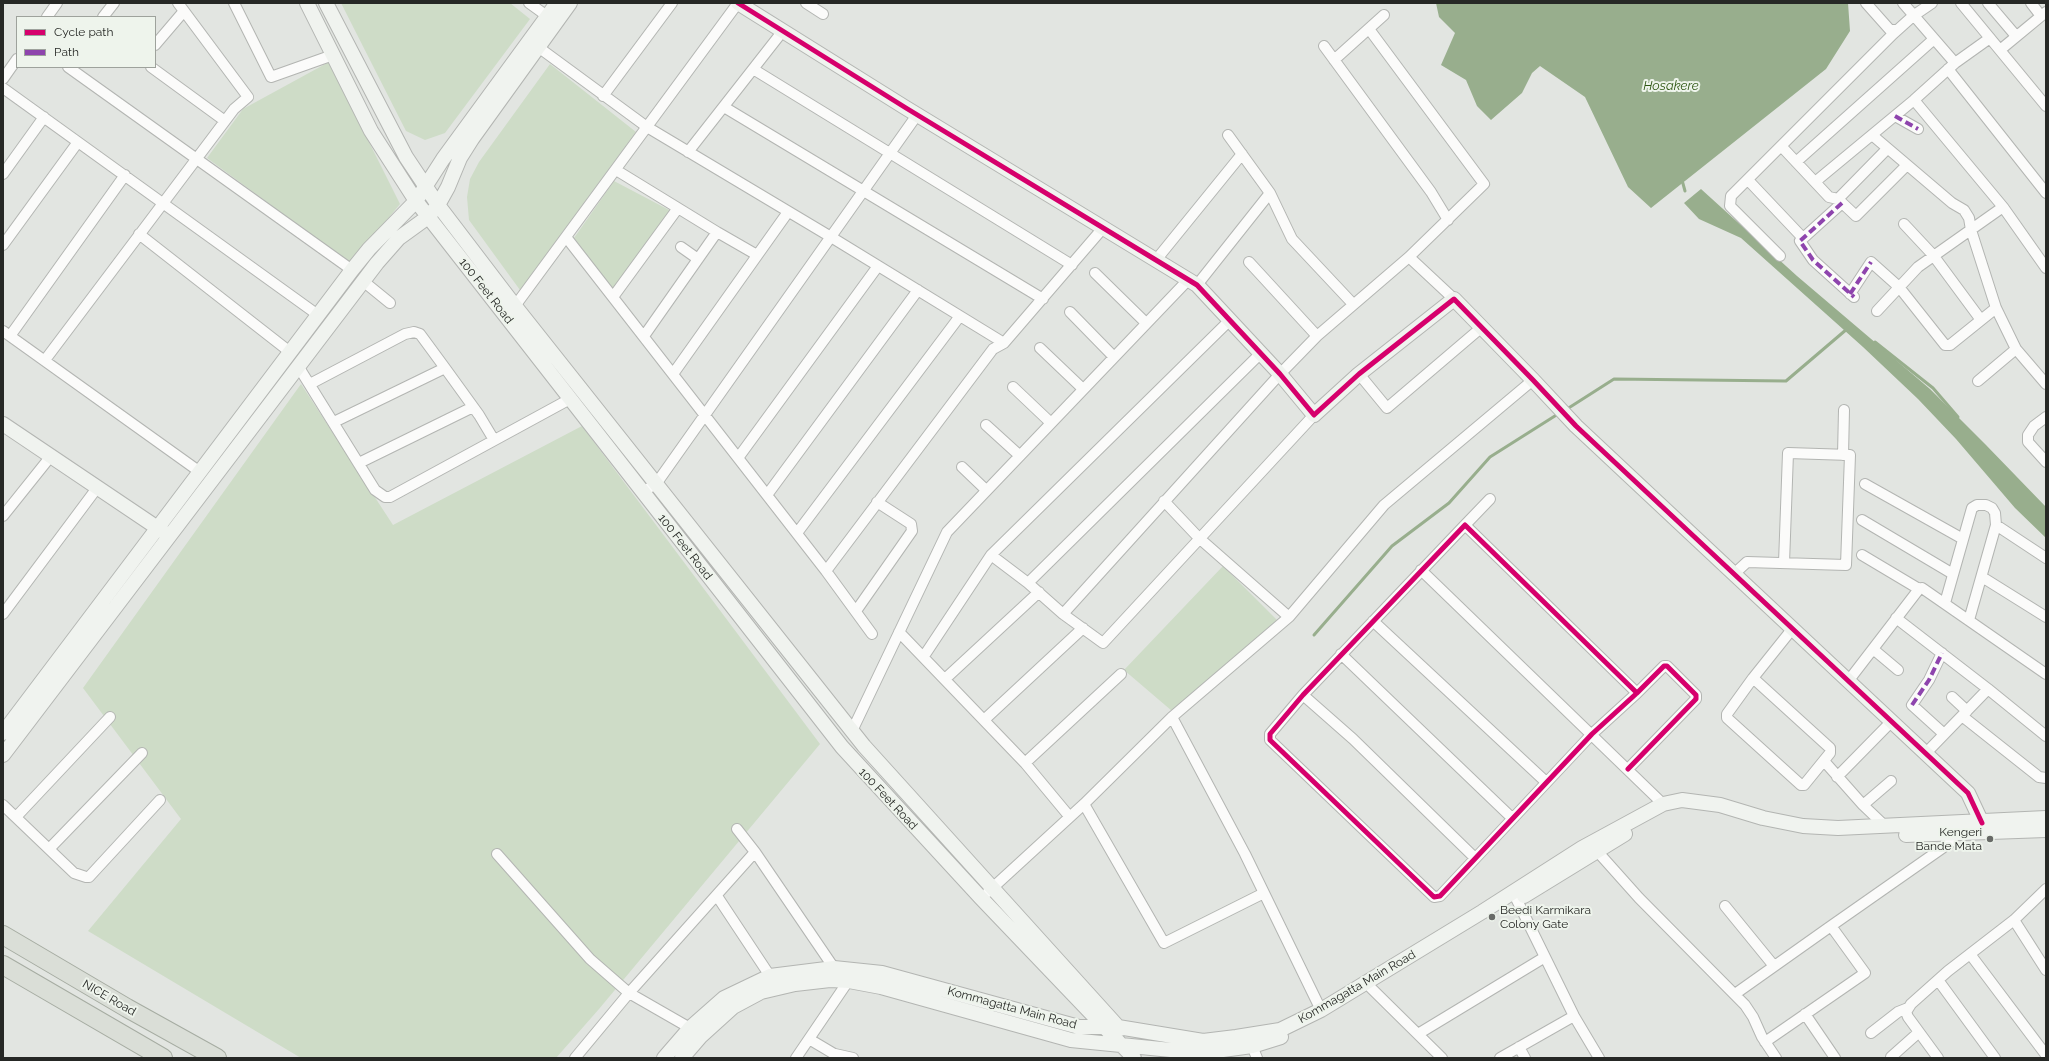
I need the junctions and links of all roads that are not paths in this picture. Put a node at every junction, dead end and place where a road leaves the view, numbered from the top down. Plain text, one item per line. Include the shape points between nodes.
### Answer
1 (57, 3) edge
2 (114, 3) edge
3 (234, 3) edge
4 (307, 3) edge
5 (326, 3) edge
6 (529, 3) edge
7 (557, 3) edge
8 (570, 3) edge
9 (672, 3) edge
10 (738, 3) edge
11 (806, 3) edge
12 (1866, 3) edge
13 (1903, 3) edge
14 (1932, 3) edge
15 (1961, 3) edge
16 (1988, 3) edge
17 (2031, 3) edge
18 (181, 7) edge
19 (823, 14) dead end
20 (2043, 14) edge
21 (1384, 15) dead end
22 (48, 16) edge
23 (105, 16) edge
24 (547, 16) junction
25 (1913, 16) junction
26 (1368, 29) junction
27 (1897, 30) junction
28 (782, 32) junction
29 (2016, 36) junction
30 (1990, 38) junction
31 (1934, 39) junction
32 (156, 44) edge
33 (534, 44) junction
34 (1324, 46) dead end
35 (2000, 50) junction
36 (333, 55) junction
37 (16, 60) edge
38 (1334, 60) junction
39 (1952, 66) junction
40 (69, 68) edge
41 (152, 68) edge
42 (753, 69) junction
43 (3, 79) edge
44 (3, 88) edge
45 (604, 96) junction
46 (2044, 99) edge
47 (1914, 100) junction
48 (724, 107) junction
49 (917, 115) junction
50 (1895, 116) junction
51 (44, 117) junction
52 (225, 121) junction
53 (647, 127) junction
54 (1918, 129) dead end
55 (1228, 135) dead end
56 (1872, 135) junction
57 (78, 142) junction
58 (1782, 147) junction
59 (1887, 149) junction
60 (688, 152) junction
61 (890, 154) junction
62 (1242, 154) junction
63 (197, 158) junction
64 (1796, 162) junction
65 (1907, 165) junction
66 (616, 170) junction
67 (3, 174) edge
68 (125, 175) junction
69 (1748, 180) junction
70 (1815, 182) junction
71 (426, 185) junction
72 (864, 191) junction
73 (1270, 193) junction
74 (2046, 193) edge
75 (416, 201) junction
76 (1840, 201) junction
77 (163, 203) junction
78 (438, 205) junction
79 (2003, 207) junction
80 (678, 208) junction
81 (788, 212) junction
82 (428, 217) junction
83 (1448, 220) junction
84 (1904, 224) dead end
85 (1103, 228) junction
86 (1971, 230) junction
87 (717, 232) junction
88 (139, 234) junction
89 (1801, 236) dead end
90 (566, 237) junction
91 (831, 237) junction
92 (3, 244) edge
93 (681, 247) dead end
94 (757, 255) junction
95 (1933, 255) junction
96 (1780, 256) dead end
97 (1409, 257) junction
98 (698, 259) junction
99 (1156, 260) junction
100 (1249, 262) dead end
101 (1072, 265) junction
102 (878, 266) junction
103 (2046, 268) edge
104 (352, 270) junction
105 (1095, 273) dead end
106 (363, 281) junction
107 (1192, 282) junction
108 (1899, 287) junction
109 (918, 290) junction
110 (613, 297) junction
111 (1043, 299) junction
112 (1454, 299) junction
113 (390, 303) dead end
114 (1353, 304) junction
115 (515, 306) junction
116 (1996, 308) junction
117 (1877, 311) dead end
118 (1070, 312) dead end
119 (318, 315) junction
120 (960, 316) junction
121 (1230, 320) junction
122 (1981, 320) junction
123 (1146, 322) junction
124 (1482, 327) junction
125 (7, 334) edge
126 (644, 336) junction
127 (1317, 336) junction
128 (1004, 343) junction
129 (1040, 348) dead end
130 (2016, 349) junction
131 (290, 352) junction
132 (1261, 353) junction
133 (1113, 356) junction
134 (45, 360) junction
135 (298, 366) junction
136 (445, 368) junction
137 (673, 374) junction
138 (1280, 374) junction
139 (1359, 374) junction
140 (1533, 380) junction
141 (1978, 381) dead end
142 (310, 384) junction
143 (2046, 384) edge
144 (1014, 387) dead end
145 (1083, 389) junction
146 (570, 399) junction
147 (473, 407) junction
148 (1844, 410) dead end
149 (705, 415) junction
150 (1314, 415) junction
151 (2046, 417) edge
152 (334, 422) junction
153 (1051, 423) junction
154 (986, 425) dead end
155 (5, 429) edge
156 (494, 440) junction
157 (1020, 455) junction
158 (1843, 455) junction
159 (51, 456) junction
160 (738, 458) junction
161 (2046, 462) edge
162 (359, 464) junction
163 (962, 467) dead end
164 (200, 472) junction
165 (656, 484) junction
166 (1865, 484) dead end
167 (97, 488) junction
168 (986, 490) junction
169 (642, 492) junction
170 (767, 495) junction
171 (1490, 499) dead end
172 (1164, 501) junction
173 (877, 502) junction
174 (3, 516) edge
175 (1862, 520) dead end
176 (1465, 525) junction
177 (1996, 525) junction
178 (157, 528) junction
179 (797, 533) junction
180 (169, 536) junction
181 (1199, 538) junction
182 (1963, 539) junction
183 (991, 555) junction
184 (1862, 555) dead end
185 (2046, 558) edge
186 (1784, 563) junction
187 (1421, 570) junction
188 (826, 571) junction
189 (1735, 573) junction
190 (1953, 574) junction
191 (1982, 577) junction
192 (1028, 583) junction
193 (1919, 589) junction
194 (1038, 592) junction
195 (1945, 603) junction
196 (856, 611) junction
197 (3, 614) edge
198 (1063, 614) junction
199 (1289, 617) junction
200 (2046, 617) edge
201 (1896, 618) junction
202 (1969, 620) junction
203 (1373, 621) junction
204 (1083, 628) junction
205 (1793, 628) junction
206 (899, 632) junction
207 (872, 634) dead end
208 (1873, 649) junction
209 (1942, 653) junction
210 (1341, 654) junction
211 (924, 656) junction
212 (1898, 670) dead end
213 (1121, 674) dead end
214 (2046, 674) edge
215 (1753, 678) junction
216 (945, 679) junction
217 (1849, 680) junction
218 (1988, 689) junction
219 (1637, 693) junction
220 (1303, 695) junction
221 (1952, 698) dead end
222 (1964, 714) junction
223 (110, 717) dead end
224 (1172, 717) junction
225 (984, 720) junction
226 (1892, 721) junction
227 (852, 731) junction
228 (3, 733) edge
229 (1592, 734) junction
230 (1944, 734) junction
231 (2046, 736) edge
232 (142, 753) dead end
233 (1926, 753) junction
234 (3, 755) edge
235 (1824, 761) junction
236 (1024, 763) junction
237 (1628, 769) junction
238 (1837, 777) junction
239 (2046, 778) edge
240 (1891, 781) dead end
241 (1546, 782) junction
242 (160, 800) dead end
243 (1084, 804) junction
244 (1663, 804) junction
245 (3, 805) edge
246 (1863, 805) junction
247 (1069, 816) junction
248 (16, 817) junction
249 (1512, 818) junction
250 (2046, 818) edge
251 (1982, 822) junction
252 (1885, 826) junction
253 (737, 828) dead end
254 (2046, 830) edge
255 (1956, 834) junction
256 (50, 848) junction
257 (1598, 851) junction
258 (755, 852) junction
259 (497, 854) dead end
260 (1475, 858) junction
261 (992, 888) junction
262 (2046, 889) edge
263 (1264, 893) junction
264 (717, 896) junction
265 (1515, 896) junction
266 (981, 898) junction
267 (1725, 906) dead end
268 (2014, 920) junction
269 (1831, 926) junction
270 (3, 935) edge
271 (1970, 954) junction
272 (1545, 956) junction
273 (3, 965) edge
274 (1774, 966) junction
275 (2046, 970) edge
276 (834, 974) junction
277 (852, 975) junction
278 (770, 976) junction
279 (1938, 980) junction
280 (1371, 988) junction
281 (630, 993) junction
282 (1734, 994) junction
283 (1908, 1008) junction
284 (1321, 1010) junction
285 (1805, 1014) junction
286 (1574, 1016) junction
287 (1112, 1027) junction
288 (690, 1028) junction
289 (1870, 1033) dead end
290 (1918, 1033) junction
291 (1418, 1034) junction
292 (809, 1039) junction
293 (1764, 1042) junction
294 (1519, 1047) junction
295 (1131, 1050) edge
296 (1201, 1051) edge
297 (1255, 1052) edge
298 (836, 1055) edge
299 (2046, 1055) edge
300 (1891, 1057) edge
301 (163, 1058) edge
302 (217, 1058) edge
303 (575, 1058) edge
304 (664, 1058) edge
305 (682, 1058) edge
306 (796, 1058) edge
307 (853, 1058) edge
308 (1442, 1058) edge
309 (1500, 1058) edge
310 (1525, 1058) edge
311 (1599, 1058) edge
312 (1776, 1058) edge
313 (1835, 1058) edge
314 (1938, 1058) edge
315 (1995, 1058) edge

1 - 22 street
2 - 23 street
3 - 36 street via 271,77
4 - 36 main road, 100 Feet Road
5 - 71 main road, 100 Feet Road via 406,157
6 - 24 street
7 - 24 main road
8 - 33 main road
9 - 45 street
10 - 28 main road
10 - 53 street
11 - 19 street
12 - 27 street via 1890,30
13 - 25 street
14 - 25 street
15 - 30 street
16 - 29 street
17 - 20 street
18 - 32 street
18 - 52 street via 248,97
20 - 29 street
21 - 26 street
24 - 33 main road
25 - 27 street
25 - 31 street
26 - 38 street
26 - 83 street via 1484,184
27 - 58 street
28 - 42 street
28 - 49 main road
29 - 35 street
30 - 35 street
30 - 39 street
31 - 39 street
31 - 64 street
33 - 45 street
33 - 71 main road
33 - 78 main road via 460,158
34 - 38 street
35 - 46 street
36 - 75 main road, 100 Feet Road via 371,131
37 - 43 street
38 - 83 street via 1431,192
39 - 47 street
39 - 74 street
40 - 63 street
41 - 52 street
42 - 48 street
42 - 61 street
44 - 51 street
45 - 53 street
47 - 50 street
47 - 79 street
48 - 60 street
48 - 72 street
49 - 61 street
49 - 85 main road
50 - 54 street
50 - 56 street
51 - 57 street
51 - 67 street
52 - 63 street
53 - 60 street
53 - 66 street
55 - 62 street
56 - 59 street
56 - 70 street
57 - 68 street
57 - 92 street
58 - 64 street
58 - 69 street
59 - 65 street
59 - 76 street
60 - 81 street
61 - 72 street
61 - 101 street
62 - 73 street
62 - 99 street
63 - 77 street
63 - 104 street
64 - 70 street
65 - 76 street via 1856,216
65 - 86 street via 1964,210 1969,218
66 - 80 street
66 - 90 street
68 - 77 street
68 - 125 street
69 - 89 street
69 - 96 street via 1731,196 1730,206
70 - 76 street via 1829,197
71 - 75 main road
71 - 78 main road, 100 Feet Road
72 - 91 street
72 - 111 street
73 - 107 street
73 - 114 street via 1292,239
75 - 82 main road, 100 Feet Road
75 - 104 main road
76 - 108 street via 1800,241 1812,260 1852,296 1871,262
77 - 88 street
77 - 119 street
78 - 82 main road
78 - 115 main road, 100 Feet Road
79 - 86 street
79 - 103 street
80 - 87 street
80 - 110 street
81 - 91 street
81 - 94 street
82 - 106 main road via 399,238
82 - 146 main road, 100 Feet Road
83 - 97 street
84 - 95 street
85 - 99 main road
85 - 101 street
86 - 95 street
86 - 116 street
87 - 94 street
87 - 98 street
88 - 131 street
88 - 134 street
90 - 110 street
90 - 115 street
91 - 102 street
91 - 149 street
93 - 98 street
94 - 137 street
95 - 108 street
95 - 122 street
97 - 112 street
97 - 114 street
98 - 126 street
99 - 107 main road
100 - 127 street
101 - 111 street
102 - 109 street
102 - 160 street
104 - 119 main road
105 - 123 street
106 - 113 street
106 - 135 main road
107 - 121 main road
107 - 123 street
108 - 117 street
108 - 122 street via 1945,345 1950,345
109 - 120 street
109 - 170 street
110 - 126 street
111 - 128 street
112 - 124 main road
112 - 139 main road
114 - 127 street
115 - 165 main road, 100 Feet Road
116 - 122 street
116 - 130 street
118 - 133 street
119 - 131 main road
120 - 128 street
120 - 179 street
121 - 132 main road
121 - 183 street
123 - 133 street
124 - 139 street via 1387,408
124 - 140 main road
125 - 134 street
126 - 137 street
127 - 138 street
128 - 173 street via 993,349
129 - 145 street
130 - 141 street
130 - 143 street
131 - 164 main road
132 - 138 main road
132 - 192 street
133 - 145 street
134 - 164 street
135 - 142 street
135 - 180 main road
136 - 142 street via 420,334 414,332 405,334
136 - 147 street
136 - 152 street
137 - 149 street
138 - 150 main road
138 - 172 street
139 - 150 main road
140 - 189 main road via 1576,426
140 - 199 street via 1384,505
142 - 152 street
144 - 153 street
145 - 153 street
146 - 156 street
146 - 169 main road, 100 Feet Road
147 - 156 street
147 - 162 street
148 - 158 street
149 - 160 street
149 - 165 street
150 - 181 street
151 - 161 street via 2034,426 2028,435 2028,442
152 - 162 street
153 - 157 street
154 - 157 street
155 - 159 main road
156 - 162 street via 390,497 378,494
157 - 168 street
158 - 186 street via 1788,453
158 - 186 street via 1850,455 1846,565
159 - 167 main road
159 - 174 street
160 - 170 street
163 - 168 street
164 - 178 main road
165 - 169 street
165 - 227 main road, 100 Feet Road
166 - 182 street
167 - 178 main road
167 - 197 street
168 - 206 street via 947,532
169 - 266 main road, 100 Feet Road via 842,747
170 - 179 street
171 - 176 street
172 - 181 street
172 - 198 street
173 - 188 street
173 - 196 street via 911,524 912,531
175 - 190 street
176 - 187 street
176 - 219 street
177 - 182 street via 1992,508 1976,505 1970,513
177 - 185 street
177 - 191 street
178 - 180 main road
178 - 228 main road
179 - 188 street
180 - 234 main road
181 - 199 street
181 - 204 street via 1103,643
182 - 190 street
183 - 192 street
183 - 211 street
184 - 193 street
186 - 189 street via 1748,562
187 - 203 street
187 - 229 street
188 - 196 street
189 - 205 main road
190 - 195 street
191 - 200 street
191 - 202 street
192 - 194 street
193 - 195 street via 1922,588
193 - 201 street
194 - 198 street
194 - 216 street
195 - 202 street
196 - 207 street
198 - 204 street
199 - 224 street
201 - 208 street
201 - 209 street
202 - 214 street
203 - 210 street
203 - 241 street
204 - 225 street
205 - 215 street
205 - 217 main road
206 - 211 street
206 - 227 street
208 - 212 street
208 - 217 street
209 - 218 street
209 - 230 street via 1929,680 1912,705
210 - 220 street
210 - 249 street
211 - 216 street
213 - 236 street
215 - 235 street via 1830,748 1830,753
215 - 235 street via 1728,711 1728,718 1801,785 1807,784
216 - 225 street
217 - 226 main road
218 - 222 street
218 - 231 street
219 - 229 street
219 - 237 street via 1664,666 1667,666 1696,695 1696,699
220 - 260 street via 1353,739
220 - 260 street via 1270,734 1270,740 1434,897 1440,896
221 - 222 street
222 - 230 street
222 - 239 street via 2039,776
223 - 248 street
224 - 243 street
224 - 263 street via 1191,749
225 - 236 street
226 - 233 main road
226 - 238 street
227 - 261 main road, 100 Feet Road
229 - 237 street
229 - 241 street
230 - 233 street
232 - 256 street
233 - 251 main road via 1968,793
235 - 238 street
236 - 247 street
237 - 244 street
238 - 246 street
240 - 246 street
241 - 249 street
242 - 256 street via 90,877 77,875
243 - 247 street
243 - 263 street via 1164,943
244 - 252 main road, Kommagatta Main Road via 1682,800 1720,805 1763,818 1803,826
244 - 265 main road, Kommagatta Main Road via 1582,848
245 - 248 street
246 - 252 street
247 - 261 street
248 - 256 street
249 - 260 street
250 - 251 main road, Kommagatta Main Road
251 - 252 main road, Kommagatta Main Road
253 - 258 street
254 - 255 main road, Kommagatta Main Road
255 - 257 main road, Kommagatta Main Road via 1808,835 1769,829 1709,812 1688,809 1668,812 1642,824
255 - 269 street via 1951,842
257 - 265 main road, Kommagatta Main Road
257 - 282 street via 1639,898
258 - 264 street
258 - 276 street
259 - 281 street via 590,959
261 - 266 street
261 - 287 main road, 100 Feet Road
262 - 268 street
263 - 284 street
264 - 278 street
264 - 281 street
265 - 272 street
265 - 280 main road, Kommagatta Main Road
265 - 284 main road, Kommagatta Main Road
266 - 287 main road, 100 Feet Road
267 - 274 street
268 - 271 street
268 - 275 street
269 - 274 street
269 - 285 street via 1865,972
270 - 302 highway, NICE Road
271 - 279 street
271 - 299 street
272 - 286 street
272 - 291 street
273 - 301 highway
274 - 282 street
276 - 277 main road, Kommagatta Main Road
276 - 278 main road, Kommagatta Main Road
276 - 305 main road, Kommagatta Main Road via 761,992 733,1007 701,1036
277 - 287 main road, Kommagatta Main Road via 882,974 1079,1027
277 - 292 street
277 - 295 main road, Kommagatta Main Road via 881,987 1072,1040
278 - 288 main road, Kommagatta Main Road via 724,998
279 - 283 street
279 - 315 street
280 - 291 street
280 - 297 main road, Kommagatta Main Road via 1324,1017
281 - 288 street
281 - 303 street
282 - 293 street via 1753,1017
283 - 289 street via 1898,1012
283 - 290 street via 1906,1012
284 - 296 main road, Kommagatta Main Road via 1280,1030
285 - 293 street
285 - 313 street
286 - 294 street
286 - 311 street
287 - 295 main road, 100 Feet Road
287 - 296 main road, Kommagatta Main Road
288 - 304 main road, Kommagatta Main Road
290 - 300 street
290 - 314 street
291 - 308 street
292 - 298 street
292 - 306 street
293 - 312 street
294 - 309 street
294 - 310 street
295 - 296 main road, Kommagatta Main Road
296 - 297 main road, Kommagatta Main Road
298 - 307 street

